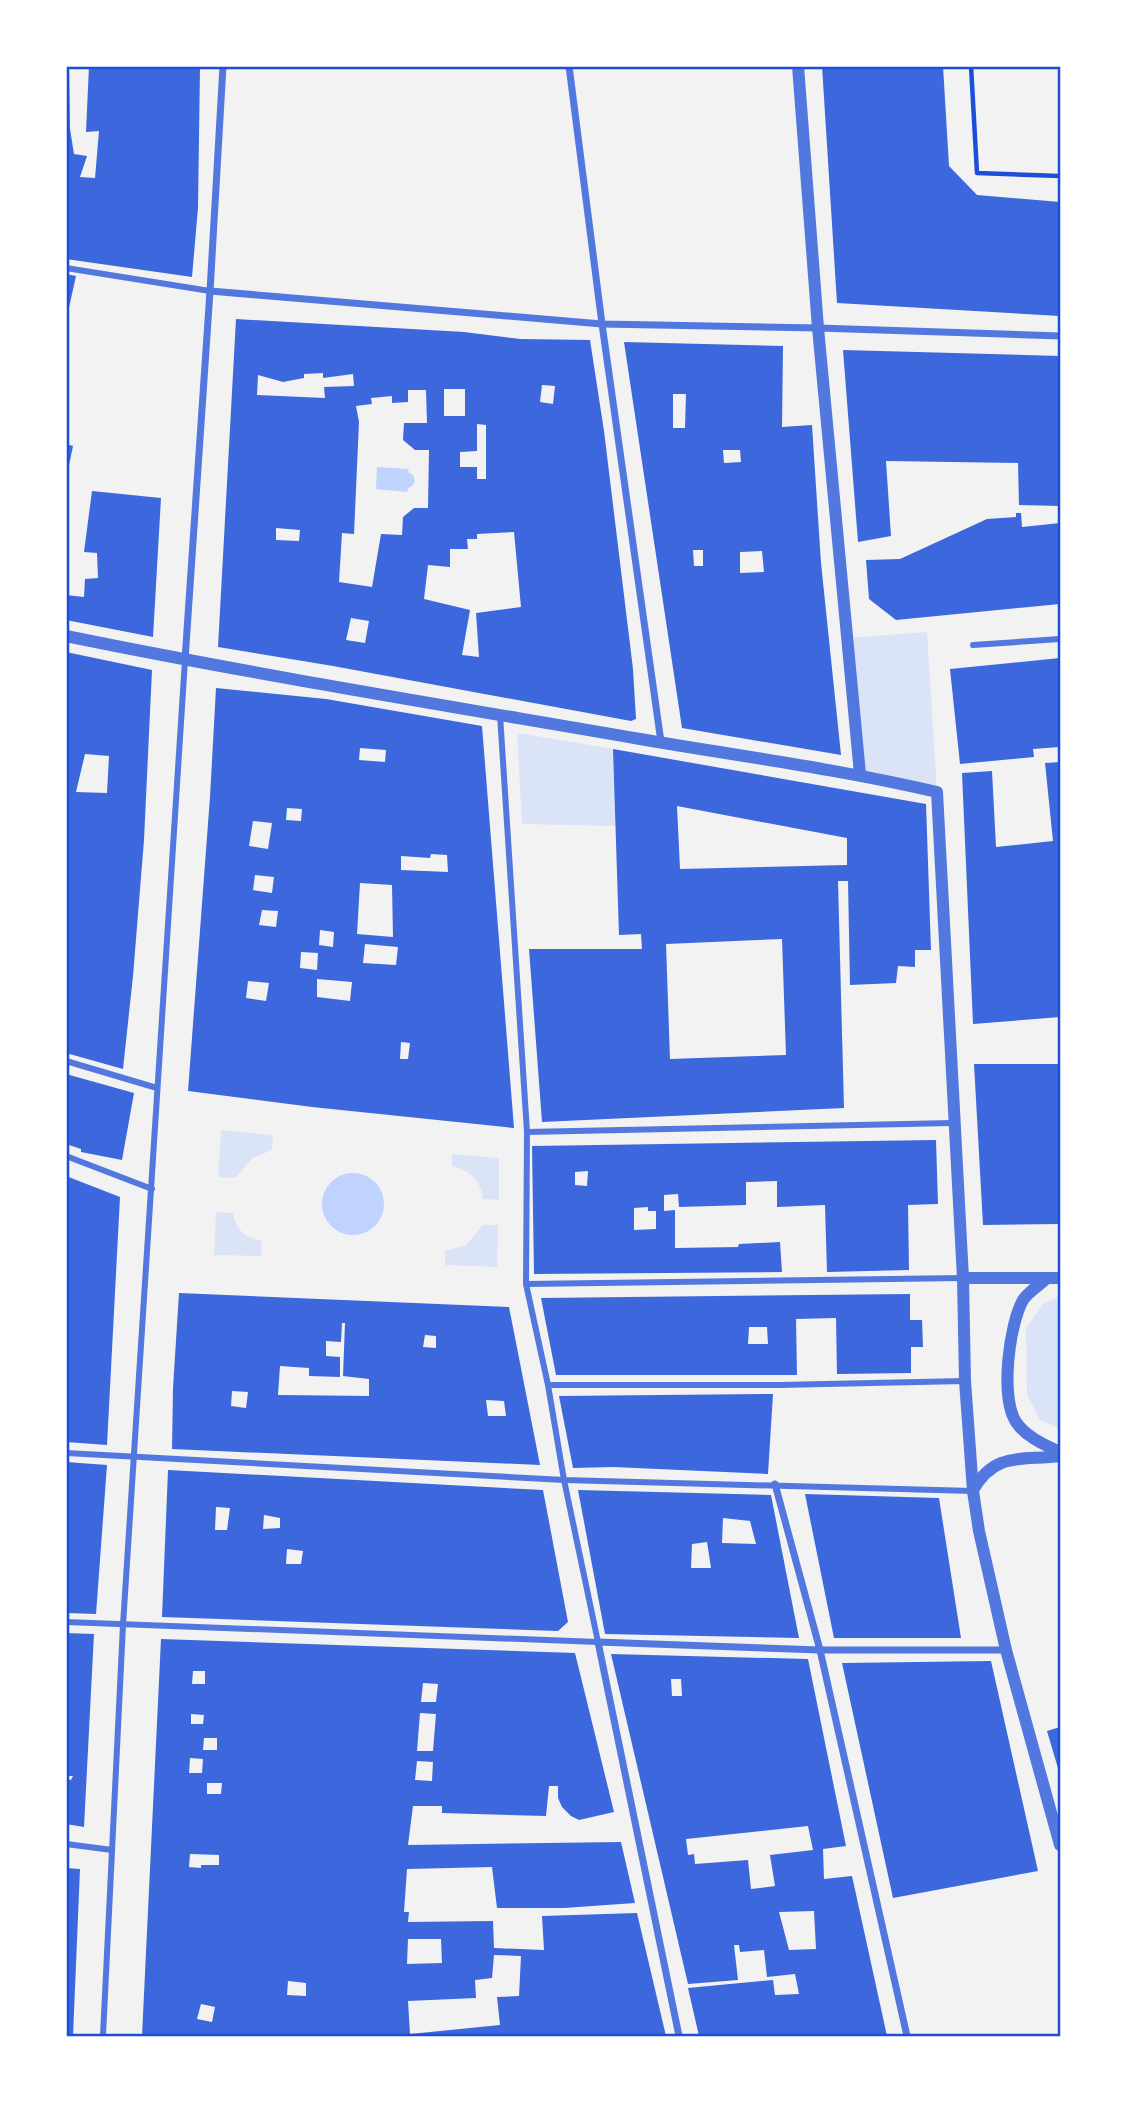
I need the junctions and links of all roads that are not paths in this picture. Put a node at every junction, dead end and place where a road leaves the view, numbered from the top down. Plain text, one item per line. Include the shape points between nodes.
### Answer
1 (223, 66) edge
2 (569, 66) edge
3 (798, 66) edge
4 (66, 268) edge
5 (210, 291) junction
6 (602, 324) junction
7 (818, 328) junction
8 (1060, 336) edge
9 (66, 636) edge
10 (1060, 639) edge
11 (973, 645) dead end
12 (185, 660) junction
13 (500, 715) junction
14 (661, 743) junction
15 (860, 774) junction
16 (66, 1061) edge
17 (157, 1088) junction
18 (953, 1123) junction
19 (527, 1132) junction
20 (66, 1156) edge
21 (152, 1189) junction
22 (963, 1278) junction
23 (1054, 1278) edge
24 (526, 1284) junction
25 (965, 1381) junction
26 (548, 1385) junction
27 (66, 1453) edge
28 (1060, 1454) edge
29 (134, 1458) junction
30 (564, 1480) junction
31 (775, 1484) junction
32 (972, 1491) junction
33 (66, 1622) edge
34 (123, 1625) junction
35 (598, 1642) junction
36 (820, 1650) junction
37 (1006, 1650) junction
38 (66, 1844) edge
39 (1060, 1845) edge
40 (112, 1850) junction
41 (103, 2036) edge
42 (679, 2036) edge
43 (907, 2036) edge

1 - 5 street
2 - 6 street
3 - 7 street
4 - 5 street
5 - 6 street
5 - 12 street
6 - 7 street
6 - 14 street
7 - 8 street
7 - 15 street
9 - 12 street
10 - 11 street
12 - 13 street
12 - 17 street
13 - 14 street
13 - 19 street
14 - 15 street
15 - 18 street via 937,792
16 - 17 street
17 - 21 street
18 - 19 street
18 - 22 street
19 - 24 street
20 - 21 street
21 - 29 street
22 - 23 street
22 - 24 street
22 - 25 street
23 - 28 street via 1024,1298 1011,1330 1009,1400 1016,1421 1030,1436
24 - 26 street
25 - 26 street
25 - 32 street
26 - 30 street
27 - 29 street
28 - 32 street via 1003,1462 989,1468
29 - 30 street
29 - 34 street
30 - 31 street
30 - 35 street
31 - 32 street
31 - 36 street
32 - 37 street
33 - 34 street
34 - 35 street
34 - 40 street
35 - 36 street
35 - 42 street
36 - 37 street
36 - 43 street
37 - 39 street
38 - 40 street
40 - 41 street

